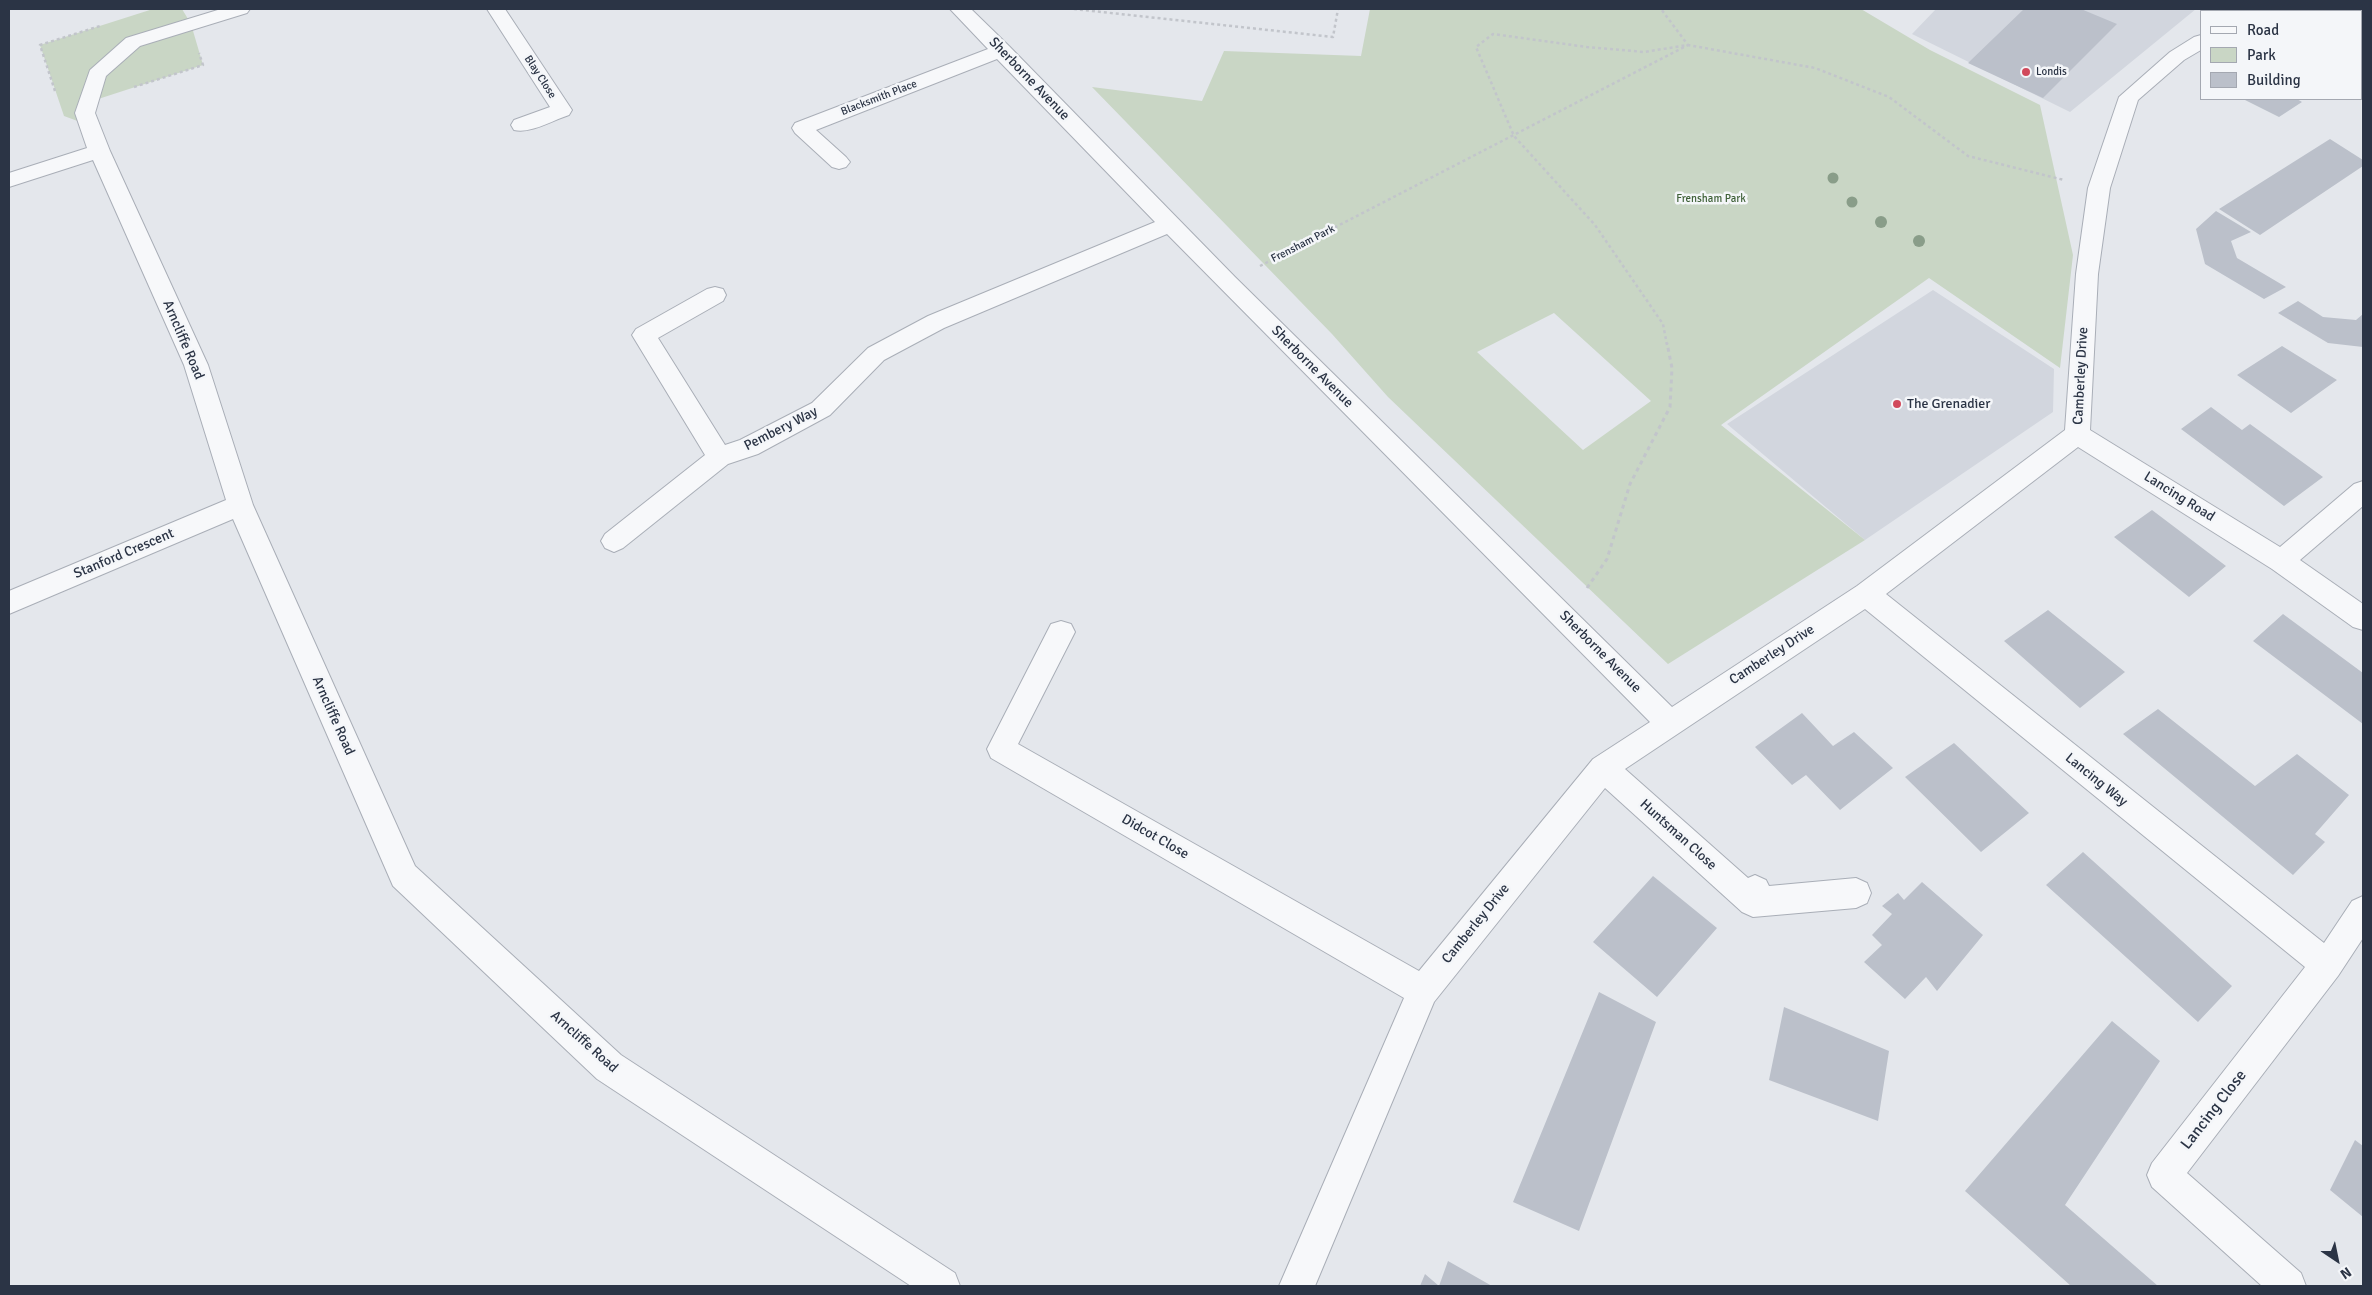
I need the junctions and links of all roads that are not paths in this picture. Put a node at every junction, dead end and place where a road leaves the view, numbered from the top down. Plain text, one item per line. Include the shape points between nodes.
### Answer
1 (240, 9) edge
2 (496, 9) edge
3 (960, 9) edge
4 (2200, 42) edge
5 (1002, 50) junction
6 (521, 125) dead end
7 (99, 151) junction
8 (839, 162) dead end
9 (9, 180) edge
10 (1169, 224) junction
11 (715, 295) dead end
12 (2077, 434) junction
13 (719, 457) junction
14 (2363, 492) edge
15 (240, 505) junction
16 (614, 541) dead end
17 (2281, 561) junction
18 (1866, 594) junction
19 (9, 603) edge
20 (2363, 619) edge
21 (1061, 632) dead end
22 (1670, 722) junction
23 (1603, 768) junction
24 (1856, 893) dead end
25 (2363, 911) edge
26 (2327, 965) junction
27 (1422, 991) junction
28 (942, 1286) edge
29 (1297, 1286) edge
30 (2288, 1286) edge

1 - 7 street, Arncliffe Road via 133,42 97,74 85,113
2 - 6 street, Blay Close via 562,110
3 - 5 street, Sherborne Avenue
4 - 12 street, Camberley Drive via 2176,56 2128,97 2099,188 2086,274
5 - 8 street, Blacksmith Place via 802,128
5 - 10 street, Sherborne Avenue
7 - 9 street
7 - 15 street, Arncliffe Road via 196,365
10 - 13 street, Pembery Way via 936,322 876,354 821,409 749,447
10 - 22 street, Sherborne Avenue
11 - 13 street via 644,334
12 - 17 street, Lancing Road
12 - 18 street, Camberley Drive
13 - 16 street
14 - 17 street
15 - 19 street, Stanford Crescent
15 - 28 street, Arncliffe Road via 404,876 609,1067
17 - 20 street, Lancing Road
18 - 22 street, Camberley Drive
18 - 26 street, Lancing Way
21 - 27 street, Didcot Close via 1001,749
22 - 23 street, Camberley Drive
23 - 24 street, Huntsman Close via 1754,896
23 - 27 street, Camberley Drive
25 - 26 street, Lancing Close
26 - 30 street, Lancing Close via 2164,1175
27 - 29 street, Camberley Drive

